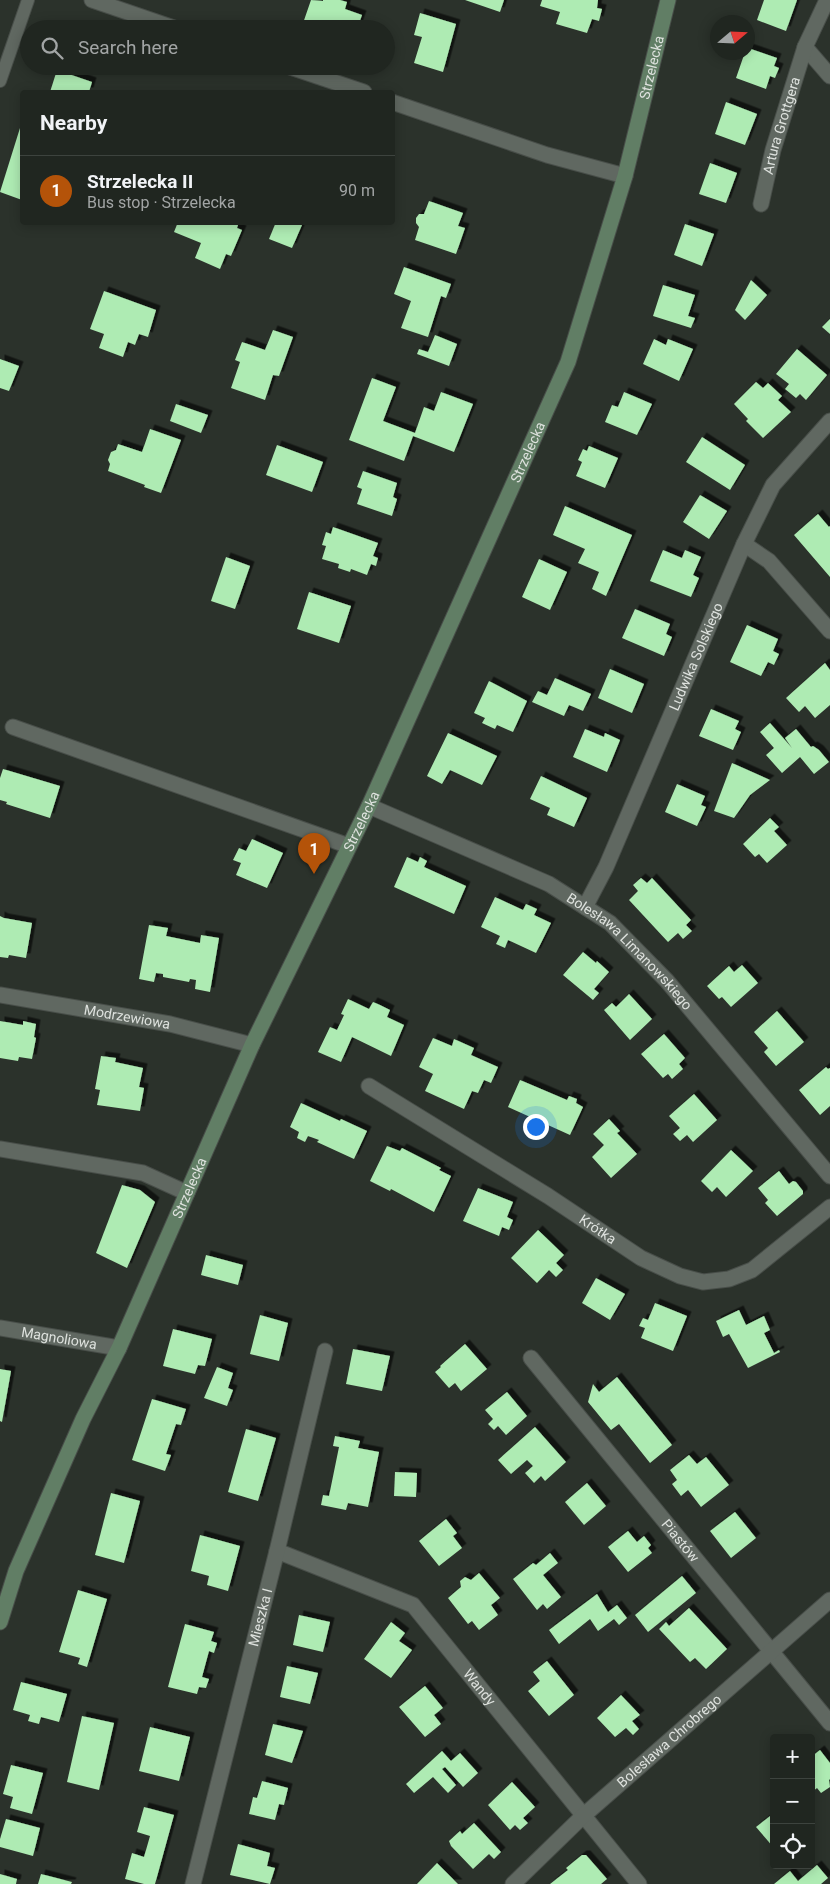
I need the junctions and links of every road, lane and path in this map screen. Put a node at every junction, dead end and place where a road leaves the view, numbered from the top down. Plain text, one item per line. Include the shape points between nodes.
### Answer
1 (28, 0) edge
2 (92, 0) edge
3 (668, 0) edge
4 (826, 0) edge
5 (21, 20) edge
6 (151, 20) edge
7 (20, 23) edge
8 (805, 47) junction
9 (314, 75) edge
10 (830, 76) edge
11 (0, 81) edge
12 (358, 90) edge
13 (395, 103) edge
14 (625, 176) junction
15 (761, 204) dead end
16 (830, 420) edge
17 (744, 544) junction
18 (830, 631) edge
19 (13, 727) dead end
20 (369, 806) junction
21 (349, 846) junction
22 (585, 907) junction
23 (0, 995) edge
24 (252, 1045) junction
25 (368, 1086) dead end
26 (0, 1149) edge
27 (830, 1176) edge
28 (187, 1193) junction
29 (830, 1207) edge
30 (0, 1328) edge
31 (119, 1348) junction
32 (325, 1351) dead end
33 (532, 1358) dead end
34 (277, 1551) junction
35 (830, 1600) edge
36 (0, 1622) edge
37 (770, 1652) junction
38 (830, 1723) edge
39 (583, 1816) junction
40 (193, 1884) edge
41 (513, 1884) edge
42 (639, 1884) edge

1 - 5 lane
2 - 6 street
3 - 14 street, Strzelecka
4 - 8 street, Artura Grottgera
7 - 11 lane
8 - 10 street
8 - 15 street, Artura Grottgera via 773,150
9 - 12 street
13 - 14 street via 547,155
14 - 20 street, Strzelecka via 568,362
16 - 17 street, Ludwika Solskiego via 773,485
17 - 18 street via 769,561
17 - 22 street, Ludwika Solskiego via 606,867
19 - 21 street
20 - 21 street, Strzelecka
20 - 22 street, Bolesława Limanowskiego via 549,884
21 - 24 street, Strzelecka
22 - 27 street, Bolesława Limanowskiego via 610,923 667,981
23 - 24 street, Modrzewiowa via 170,1024
24 - 28 street, Strzelecka
25 - 29 street, Krótka via 548,1196 640,1258 680,1276 703,1282 729,1279 752,1270
26 - 28 street via 143,1173
28 - 31 street, Strzelecka
30 - 31 street, Magnoliowa
31 - 36 street, Strzelecka via 83,1419 16,1571
32 - 34 street, Mieszka I
33 - 37 street, Piastów
34 - 39 street, Wandy via 413,1605
34 - 40 street, Mieszka I
35 - 37 street, Bolesława Chrobrego
37 - 38 street, Piastów
37 - 39 street, Bolesława Chrobrego
39 - 41 street, Bolesława Chrobrego
39 - 42 street, Wandy

